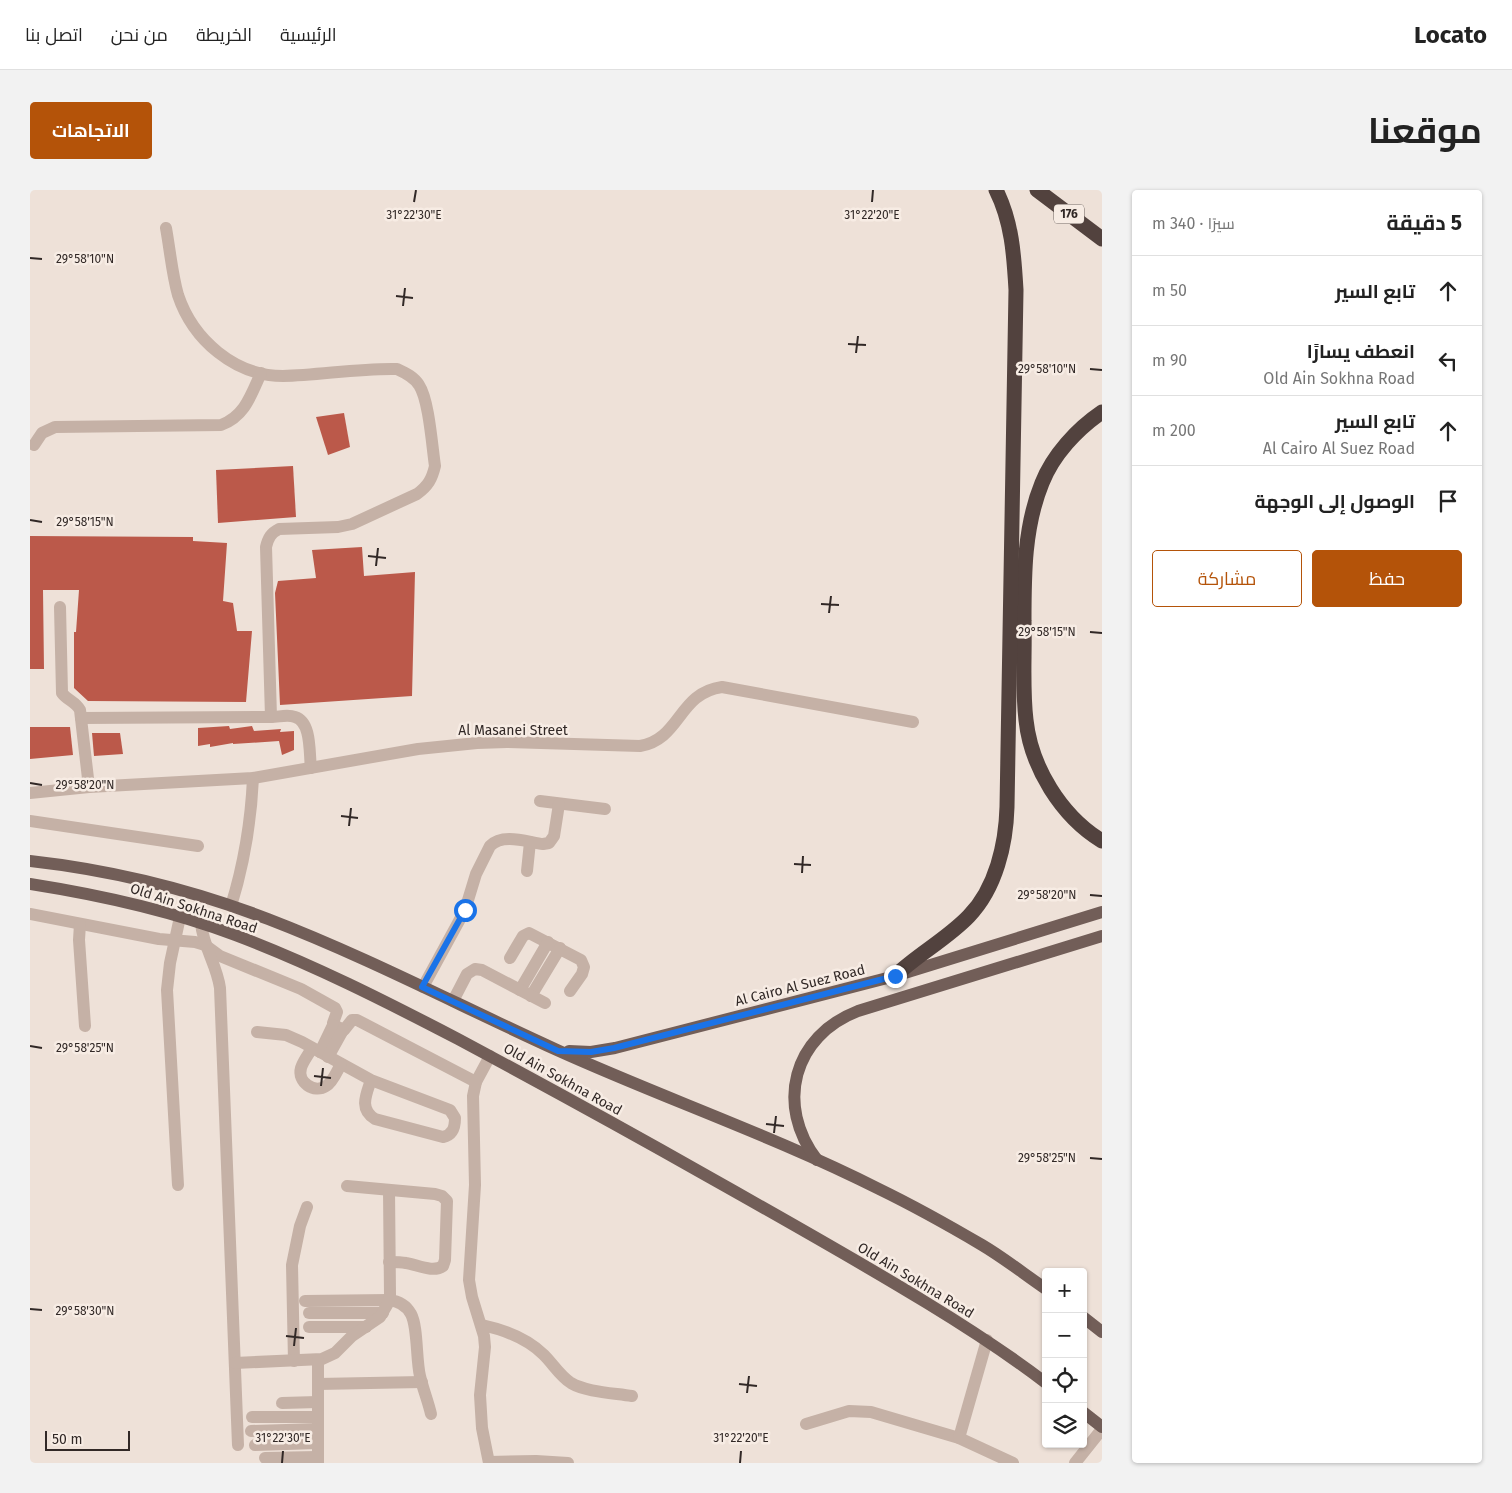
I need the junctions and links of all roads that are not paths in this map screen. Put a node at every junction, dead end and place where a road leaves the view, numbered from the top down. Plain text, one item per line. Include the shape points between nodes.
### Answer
1 (996, 190) edge
2 (1037, 190) edge
3 (166, 228) dead end
4 (1102, 239) edge
5 (261, 373) junction
6 (1102, 412) edge
7 (34, 445) dead end
8 (60, 607) dead end
9 (82, 718) junction
10 (271, 718) junction
11 (913, 722) dead end
12 (310, 768) junction
13 (253, 778) junction
14 (88, 787) junction
15 (30, 793) edge
16 (540, 801) dead end
17 (559, 804) junction
18 (605, 810) dead end
19 (30, 821) edge
20 (1102, 841) edge
21 (530, 842) junction
22 (198, 846) dead end
23 (30, 861) edge
24 (528, 871) dead end
25 (30, 884) edge
26 (231, 906) junction
27 (1102, 912) edge
28 (30, 914) edge
29 (180, 917) junction
30 (201, 923) junction
31 (80, 924) junction
32 (1102, 936) edge
33 (174, 940) junction
34 (548, 942) junction
35 (205, 945) junction
36 (560, 948) junction
37 (510, 958) dead end
38 (895, 976) junction
39 (422, 987) junction
40 (570, 992) dead end
41 (525, 993) junction
42 (453, 1001) junction
43 (545, 1003) dead end
44 (85, 1026) dead end
45 (338, 1027) junction
46 (258, 1032) dead end
47 (558, 1051) junction
48 (320, 1052) junction
49 (490, 1056) junction
50 (341, 1064) junction
51 (371, 1080) junction
52 (476, 1082) junction
53 (818, 1160) junction
54 (178, 1185) dead end
55 (347, 1186) dead end
56 (388, 1190) junction
57 (307, 1207) dead end
58 (389, 1262) junction
59 (1042, 1286) edge
60 (389, 1300) junction
61 (383, 1313) junction
62 (1087, 1320) edge
63 (482, 1324) junction
64 (310, 1327) dead end
65 (366, 1327) junction
66 (1102, 1332) edge
67 (987, 1340) junction
68 (318, 1360) junction
69 (294, 1361) junction
70 (235, 1363) junction
71 (1042, 1380) edge
72 (422, 1382) junction
73 (318, 1384) junction
74 (632, 1396) dead end
75 (318, 1402) junction
76 (282, 1404) dead end
77 (430, 1414) dead end
78 (1087, 1415) edge
79 (252, 1417) dead end
80 (318, 1423) junction
81 (806, 1424) dead end
82 (1102, 1428) edge
83 (251, 1431) dead end
84 (959, 1438) junction
85 (318, 1443) junction
86 (238, 1445) dead end
87 (255, 1445) dead end
88 (265, 1458) dead end
89 (318, 1460) edge
90 (489, 1462) edge
91 (568, 1463) edge
92 (1013, 1463) edge
93 (1075, 1463) edge

1 - 38 highway via 1012,234 1016,290 1007,822 998,865 976,907 952,931
2 - 4 highway, 176
3 - 5 street via 178,294 187,318 202,338 222,356
5 - 7 street via 242,412 221,425 55,427 42,433
5 - 10 street via 282,376 397,369 409,374 424,395 435,466 429,482 417,494 366,518 338,527 279,529 267,539
6 - 20 highway via 1067,443 1042,482 1031,513 1024,610 1025,706 1035,756 1065,809
8 - 9 street via 62,693 76,704
9 - 10 street
9 - 14 street
10 - 12 street via 294,716 305,724
11 - 12 street, Al Masanei Street via 722,687 712,688 695,698 666,734 647,745 477,743 418,749
12 - 13 street, Al Masanei Street
13 - 14 street, Al Masanei Street
13 - 26 street via 246,853
14 - 15 street, Al Masanei Street
16 - 17 street
17 - 18 street
17 - 21 street via 554,839 546,844
19 - 22 street
21 - 24 street
21 - 39 street via 504,839 490,846 476,874 465,910
23 - 26 main road, Old Ain Sokhna Road via 93,870
25 - 29 main road, Old Ain Sokhna Road via 133,903
26 - 39 main road, Old Ain Sokhna Road
27 - 38 main road, Al Cairo Al Suez Road
28 - 31 street
29 - 30 main road, Old Ain Sokhna Road
29 - 33 street
30 - 35 street
30 - 49 main road, Old Ain Sokhna Road via 283,954 363,990
31 - 33 street
31 - 44 street
32 - 53 main road via 858,1011 826,1029 804,1057 794,1092 799,1129
33 - 35 street
33 - 54 street via 167,990
34 - 36 street
34 - 37 street via 527,933
34 - 41 street
35 - 45 street via 220,956 277,978 335,1008 337,1012 333,1022
35 - 70 street via 220,988
36 - 40 street via 581,960 584,967
36 - 41 street
38 - 47 main road, Al Cairo Al Suez Road via 614,1048 591,1052
39 - 42 main road, Old Ain Sokhna Road
41 - 42 street via 475,969 467,974
41 - 43 street
42 - 47 main road, Old Ain Sokhna Road
45 - 48 street
45 - 52 street via 346,1030 352,1020 357,1020
46 - 48 street via 286,1035
47 - 53 main road, Old Ain Sokhna Road
48 - 50 street
48 - 50 street via 301,1067 300,1073 310,1087 326,1086
49 - 52 street
49 - 67 main road, Old Ain Sokhna Road via 865,1265
50 - 51 street
51 - 51 street via 450,1110 455,1118 452,1131 443,1137 375,1119 367,1112 364,1102
52 - 63 street via 473,1096 475,1185 469,1271 472,1297
53 - 59 main road, Old Ain Sokhna Road via 878,1188 983,1246
55 - 56 street
56 - 58 street
56 - 58 street via 439,1194 448,1205 444,1266 436,1269
57 - 69 street via 292,1265
58 - 60 street
60 - 61 street
60 - 61 street via 307,1307
60 - 72 street via 402,1303 413,1319
61 - 65 street
62 - 66 main road
63 - 74 street via 527,1342 576,1385
63 - 90 street via 485,1347 480,1396
64 - 65 street
65 - 68 street via 329,1356
67 - 71 main road, Old Ain Sokhna Road
67 - 84 street
68 - 69 street
68 - 73 street
69 - 70 street
70 - 86 street
72 - 73 street
72 - 77 street
73 - 75 street
75 - 76 street
75 - 80 street
78 - 82 main road
79 - 80 street
80 - 83 street
80 - 85 street
81 - 84 street via 842,1413 864,1411
82 - 93 street
84 - 92 street
85 - 87 street
85 - 89 street
88 - 89 street
90 - 91 street

